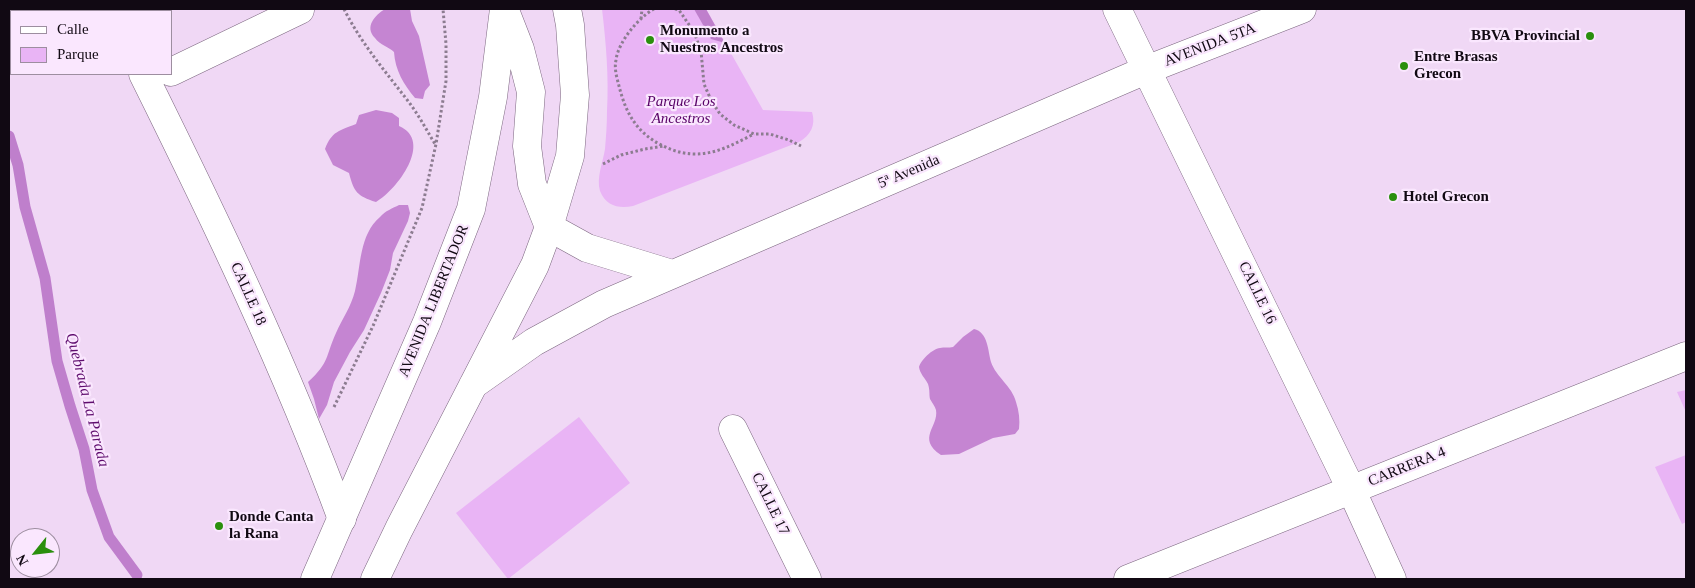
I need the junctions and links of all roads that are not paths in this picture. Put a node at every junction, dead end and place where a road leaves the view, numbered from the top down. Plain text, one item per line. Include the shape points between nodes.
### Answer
1 (504, 9) edge
2 (567, 9) edge
3 (1117, 9) edge
4 (1302, 9) edge
5 (300, 10) dead end
6 (172, 69) edge
7 (1146, 70) junction
8 (157, 76) edge
9 (549, 227) junction
10 (672, 274) junction
11 (1686, 356) edge
12 (472, 385) junction
13 (733, 429) dead end
14 (1352, 489) junction
15 (342, 519) junction
16 (315, 579) edge
17 (375, 579) edge
18 (807, 579) edge
19 (1128, 579) edge
20 (1392, 579) edge

1 - 9 street via 520,49 531,92 527,146 532,184
1 - 15 street, AVENIDA LIBERTADOR via 492,105 471,209 427,322
2 - 9 street via 575,95 570,156
3 - 7 street, CALLE 16
4 - 7 street, AVENIDA 5TA
5 - 6 street
7 - 10 street, 5ª Avenida
7 - 14 street, CALLE 16
8 - 15 street, CALLE 18 via 230,254 315,445
9 - 10 street via 587,248
9 - 12 street via 534,265
10 - 12 street, 5ª Avenida via 604,304 541,338
11 - 14 street, CARRERA 4
12 - 17 street
13 - 18 street, CALLE 17
14 - 19 street, CARRERA 4
14 - 20 street, CALLE 16
15 - 16 street, AVENIDA LIBERTADOR

